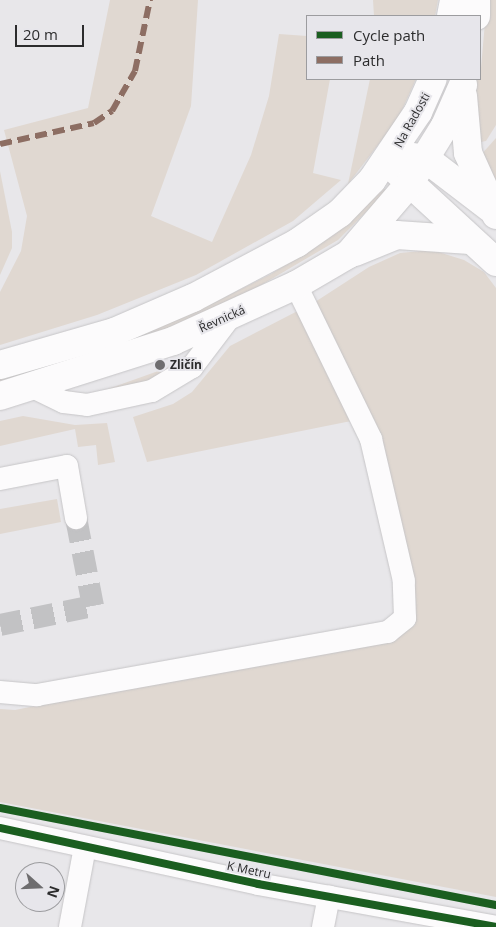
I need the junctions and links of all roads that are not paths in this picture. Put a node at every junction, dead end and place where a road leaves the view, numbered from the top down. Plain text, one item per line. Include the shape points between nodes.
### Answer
1 (454, 0) edge
2 (476, 0) edge
3 (451, 15) edge
4 (476, 15) edge
5 (432, 80) edge
6 (464, 82) edge
7 (391, 157) junction
8 (426, 159) junction
9 (409, 184) junction
10 (494, 213) edge
11 (470, 240) junction
12 (349, 254) junction
13 (496, 262) edge
14 (296, 285) junction
15 (230, 317) junction
16 (0, 365) edge
17 (35, 388) junction
18 (0, 396) edge
19 (0, 479) edge
20 (76, 518) tunnel mouth
21 (0, 692) edge
22 (0, 828) edge
23 (86, 847) junction
24 (329, 897) junction
25 (496, 926) edge
26 (70, 927) edge
27 (323, 927) edge

1 - 3 main road
2 - 4 main road
5 - 7 main road, Na Radosti
6 - 8 main road
6 - 10 main road via 464,139
7 - 8 main road
7 - 9 main road, Na Radosti
7 - 16 main road via 340,213 250,269 114,332
8 - 9 main road
8 - 10 main road
9 - 11 main road, Na Radosti
9 - 12 main road, Řevnická
11 - 12 main road via 397,235
11 - 13 main road, Na Radosti
12 - 14 main road, Řevnická
14 - 15 main road, Řevnická
14 - 21 street via 371,439 404,581 405,618 388,632 37,695
15 - 17 main road, Řevnická via 173,341
15 - 17 street via 192,367 152,391 87,405 64,402
17 - 18 main road, Řevnická
19 - 20 street via 67,466
22 - 23 street, K Metru
23 - 24 street, K Metru
23 - 26 street
24 - 25 street, K Metru
24 - 27 street

